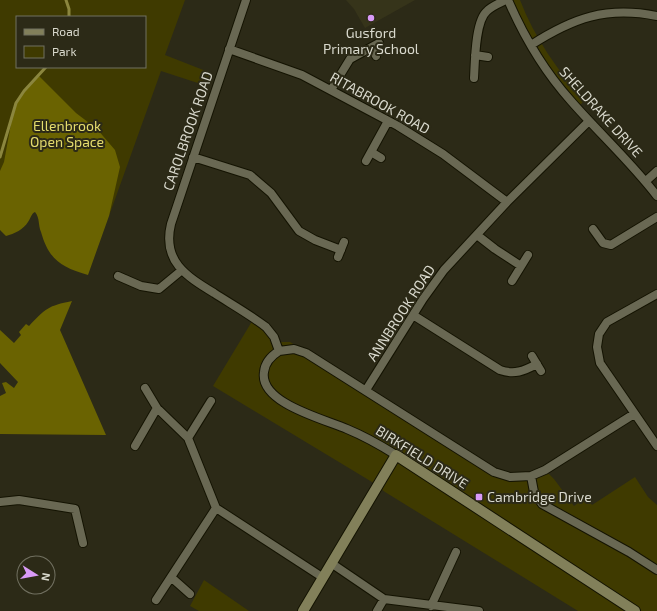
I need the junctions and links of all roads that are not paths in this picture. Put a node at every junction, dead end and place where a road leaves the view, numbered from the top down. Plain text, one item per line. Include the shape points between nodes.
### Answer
1 (246, 0) edge
2 (507, 0) edge
3 (657, 16) edge
4 (531, 45) junction
5 (229, 48) junction
6 (475, 55) junction
7 (376, 56) dead end
8 (488, 57) dead end
9 (474, 78) dead end
10 (331, 90) junction
11 (388, 121) junction
12 (589, 121) junction
13 (370, 152) junction
14 (193, 157) junction
15 (381, 158) dead end
16 (366, 161) dead end
17 (657, 172) edge
18 (646, 181) junction
19 (657, 196) edge
20 (507, 202) junction
21 (657, 216) edge
22 (593, 229) dead end
23 (477, 234) junction
24 (341, 250) dead end
25 (528, 255) dead end
26 (521, 266) junction
27 (182, 270) junction
28 (118, 276) dead end
29 (512, 281) dead end
30 (657, 294) edge
31 (413, 315) junction
32 (279, 351) junction
33 (532, 356) dead end
34 (146, 388) dead end
35 (366, 390) junction
36 (211, 401) dead end
37 (157, 408) junction
38 (634, 414) junction
39 (188, 438) junction
40 (135, 446) dead end
41 (657, 446) edge
42 (396, 456) junction
43 (531, 476) junction
44 (0, 502) edge
45 (216, 508) junction
46 (83, 543) dead end
47 (456, 552) dead end
48 (331, 563) junction
49 (657, 570) edge
50 (172, 578) junction
51 (322, 578) junction
52 (190, 594) dead end
53 (384, 599) junction
54 (156, 600) dead end
55 (437, 608) edge
56 (303, 611) edge
57 (377, 611) edge
58 (480, 611) edge
59 (635, 611) edge

1 - 5 street, CAROLBROOK ROAD
2 - 4 street, SHELDRAKE DRIVE
2 - 6 street via 491,7 484,14
3 - 4 street via 622,12 585,17 562,26
4 - 12 street, SHELDRAKE DRIVE via 556,84
5 - 10 street, RITABROOK ROAD via 292,71
5 - 14 street, CAROLBROOK ROAD
6 - 8 street
6 - 9 street
7 - 10 street via 375,45 350,59
10 - 11 street, RITABROOK ROAD
11 - 13 street
11 - 20 street, RITABROOK ROAD via 438,151
12 - 18 street, SHELDRAKE DRIVE
12 - 20 street, ANNBROOK ROAD
13 - 15 street
13 - 16 street
14 - 24 street via 250,175 271,193 299,231
14 - 27 street, CAROLBROOK ROAD via 169,233 171,251
17 - 18 street
18 - 19 street, SHELDRAKE DRIVE
20 - 23 street, ANNBROOK ROAD
21 - 22 street via 611,245 603,243
23 - 26 street
23 - 31 street, ANNBROOK ROAD via 444,270
25 - 26 street
26 - 29 street
27 - 28 street via 159,289 137,285
27 - 32 street via 266,326 274,337
30 - 38 street via 610,320 602,327 597,340 600,363
31 - 33 street via 500,370 510,373 539,368
31 - 35 street, ANNBROOK ROAD
32 - 35 street, BIRKFIELD DRIVE via 294,349 306,353
32 - 42 street, BIRKFIELD DRIVE via 270,358 264,371 265,386 271,394 290,405 368,438
34 - 37 street
35 - 43 street, BIRKFIELD DRIVE via 494,472 510,477
36 - 39 street
37 - 39 street
37 - 40 street
38 - 41 street
38 - 43 street via 545,470
39 - 45 street
42 - 48 street
42 - 59 street, BIRKFIELD DRIVE
43 - 49 street via 534,492 542,504
44 - 46 street via 19,500 75,509
45 - 50 street
45 - 51 street
47 - 55 street
48 - 51 street
48 - 53 street
50 - 52 street
50 - 54 street
51 - 56 street
53 - 55 street
53 - 57 street
55 - 58 street

